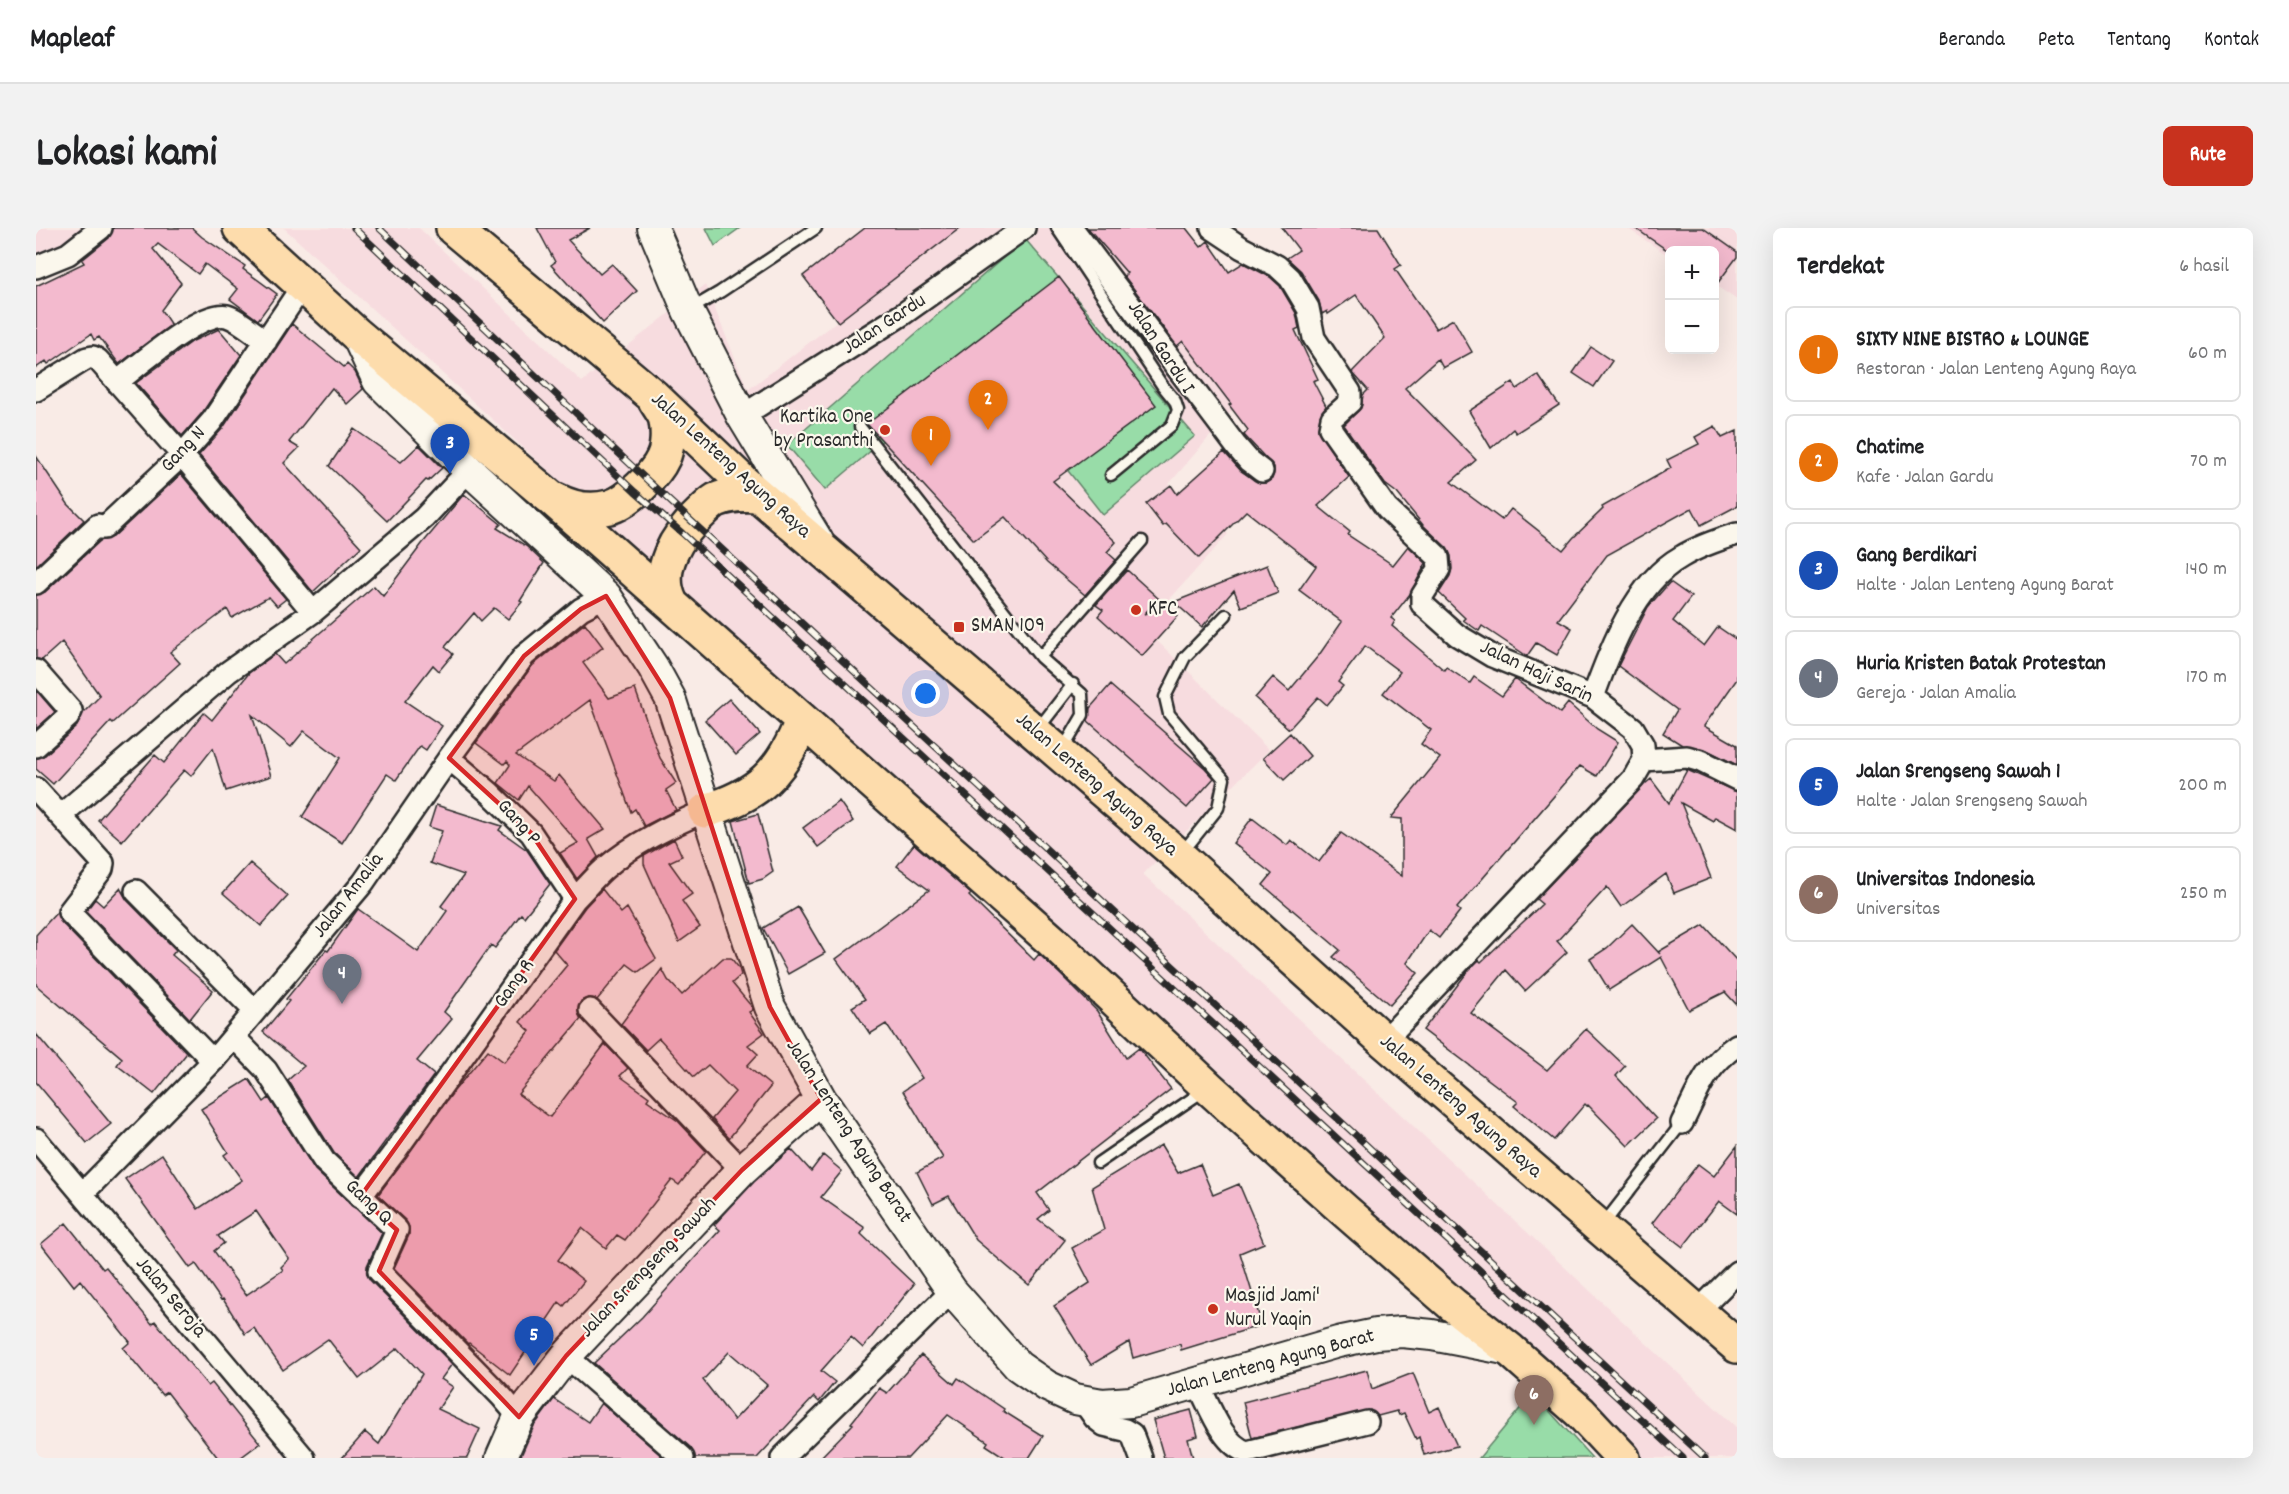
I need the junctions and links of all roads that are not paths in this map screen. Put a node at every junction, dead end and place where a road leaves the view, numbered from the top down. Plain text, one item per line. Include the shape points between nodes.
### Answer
1 (101, 228) edge
2 (240, 228) edge
3 (453, 228) edge
4 (653, 228) edge
5 (816, 228) edge
6 (1024, 228) edge
7 (1057, 228) edge
8 (1072, 228) edge
9 (1212, 228) edge
10 (36, 267) edge
11 (303, 285) junction
12 (688, 310) junction
13 (356, 334) junction
14 (266, 341) junction
15 (117, 382) junction
16 (36, 390) edge
17 (653, 396) junction
18 (742, 416) junction
19 (860, 427) dead end
20 (182, 455) junction
21 (469, 470) junction
22 (1262, 471) dead end
23 (1111, 475) dead end
24 (758, 495) junction
25 (550, 497) junction
26 (1737, 534) edge
27 (1142, 541) dead end
28 (823, 549) junction
29 (36, 583) edge
30 (606, 596) junction
31 (671, 603) junction
32 (313, 612) junction
33 (1226, 615) dead end
34 (1040, 657) junction
35 (36, 671) edge
36 (1073, 684) junction
37 (1593, 697) junction
38 (802, 721) junction
39 (1034, 733) junction
40 (36, 746) edge
41 (1060, 755) junction
42 (448, 758) junction
43 (1644, 760) junction
44 (1737, 779) edge
45 (36, 789) edge
46 (705, 811) junction
47 (60, 816) junction
48 (1179, 856) junction
49 (136, 891) dead end
50 (575, 899) junction
51 (590, 1010) dead end
52 (255, 1011) junction
53 (234, 1037) junction
54 (1384, 1041) junction
55 (1737, 1045) edge
56 (213, 1061) junction
57 (1209, 1088) junction
58 (821, 1099) junction
59 (1682, 1123) joint
60 (36, 1139) edge
61 (1098, 1163) dead end
62 (742, 1170) junction
63 (83, 1193) junction
64 (360, 1197) junction
65 (1600, 1229) junction
66 (1737, 1272) edge
67 (952, 1291) junction
68 (1697, 1312) junction
69 (1737, 1346) edge
70 (1510, 1350) junction
71 (566, 1356) junction
72 (1197, 1382) junction
73 (1083, 1401) junction
74 (519, 1417) junction
75 (1367, 1422) dead end
76 (304, 1458) edge
77 (501, 1458) edge
78 (682, 1458) edge
79 (782, 1458) edge
80 (1141, 1458) edge
81 (1623, 1458) edge

1 - 10 street via 68,254
2 - 11 main road
3 - 17 main road, Jalan Lenteng Agung Raya
4 - 12 main road
5 - 12 lane
6 - 18 street, Jalan Gardu via 903,314
7 - 23 lane, Jalan Gardu I via 1178,410 1172,425
8 - 22 street via 1236,446
9 - 37 street, Jalan Haji Sarin via 1277,266 1290,278 1308,308 1314,338 1350,393 1350,402 1332,418 1330,428 1387,509 1438,557 1439,569 1422,596 1422,604 1457,635 1492,656
11 - 13 main road
11 - 14 street, Gang N
12 - 18 main road
13 - 21 main road, Jalan Lenteng Agung Barat via 378,381
13 - 25 main road
14 - 15 street via 229,317 220,316 189,327
14 - 20 street, Gang N via 212,421
15 - 16 street via 93,357
15 - 20 street
17 - 24 main road, Jalan Lenteng Agung Raya
17 - 25 main road via 666,419 667,440 663,458 635,492 612,507 590,510 569,507
18 - 28 main road
19 - 34 lane
20 - 29 street, Gang N via 104,528 98,525
20 - 32 street
21 - 30 main road, Jalan Lenteng Agung Barat
21 - 32 street via 424,518
24 - 28 main road, Jalan Lenteng Agung Raya
24 - 31 main road via 735,494 714,501 682,533 669,556 665,578
25 - 31 main road
26 - 37 street via 1698,548 1660,573 1641,596 1614,642
27 - 34 lane
28 - 39 main road, Jalan Lenteng Agung Raya
30 - 42 street, Jalan Amalia via 581,609 524,656
30 - 46 main road, Jalan Lenteng Agung Barat via 670,698
31 - 38 main road
32 - 47 street via 228,672
33 - 48 lane via 1185,657 1166,697 1169,714 1224,779 1218,808
34 - 36 lane
35 - 40 street via 71,711
36 - 39 lane
36 - 41 lane via 1082,694 1083,715
37 - 43 street, Jalan Haji Sarin via 1633,728 1643,745
38 - 46 main road via 787,755 756,789 732,803
38 - 57 main road via 1052,941
39 - 41 main road, Jalan Lenteng Agung Raya
41 - 48 main road, Jalan Lenteng Agung Raya
42 - 50 street, Gang P via 531,833
42 - 52 street, Jalan Amalia via 363,883
43 - 44 street via 1687,757
43 - 54 street via 1633,779
45 - 47 street
46 - 50 street, Gang R via 626,852
46 - 58 main road, Jalan Lenteng Agung Barat via 770,1007
47 - 56 street via 103,863 69,912
48 - 54 main road, Jalan Lenteng Agung Raya
49 - 52 street
50 - 64 street, Gang R
51 - 62 street
52 - 53 street, Jalan Amalia
53 - 56 street, Jalan Amalia
53 - 64 street, Gang Q via 266,1070 324,1161
54 - 65 main road, Jalan Lenteng Agung Raya
55 - 59 street via 1704,1076
56 - 63 street, Jalan Amalia
57 - 61 lane
57 - 70 main road
58 - 62 main road, Jalan Srengseng Sawah
58 - 67 main road, Jalan Lenteng Agung Barat
59 - 65 lane
60 - 63 street, Jalan Seroja
62 - 71 main road, Jalan Srengseng Sawah
63 - 76 street, Jalan Seroja
64 - 74 street, Gang Q via 397,1230 379,1271
65 - 68 main road, Jalan Lenteng Agung Raya
66 - 68 street
67 - 73 main road, Jalan Lenteng Agung Barat via 1018,1366 1047,1386
67 - 79 street
68 - 69 main road, Jalan Lenteng Agung Raya
70 - 72 main road, Jalan Lenteng Agung Barat via 1432,1335 1376,1334
70 - 81 main road via 1580,1412
71 - 74 main road, Jalan Srengseng Sawah
71 - 78 street
72 - 73 main road, Jalan Lenteng Agung Barat via 1131,1402
72 - 75 street via 1228,1440 1247,1452
73 - 80 street via 1104,1425 1132,1434
74 - 77 main road, Jalan Srengseng Sawah

